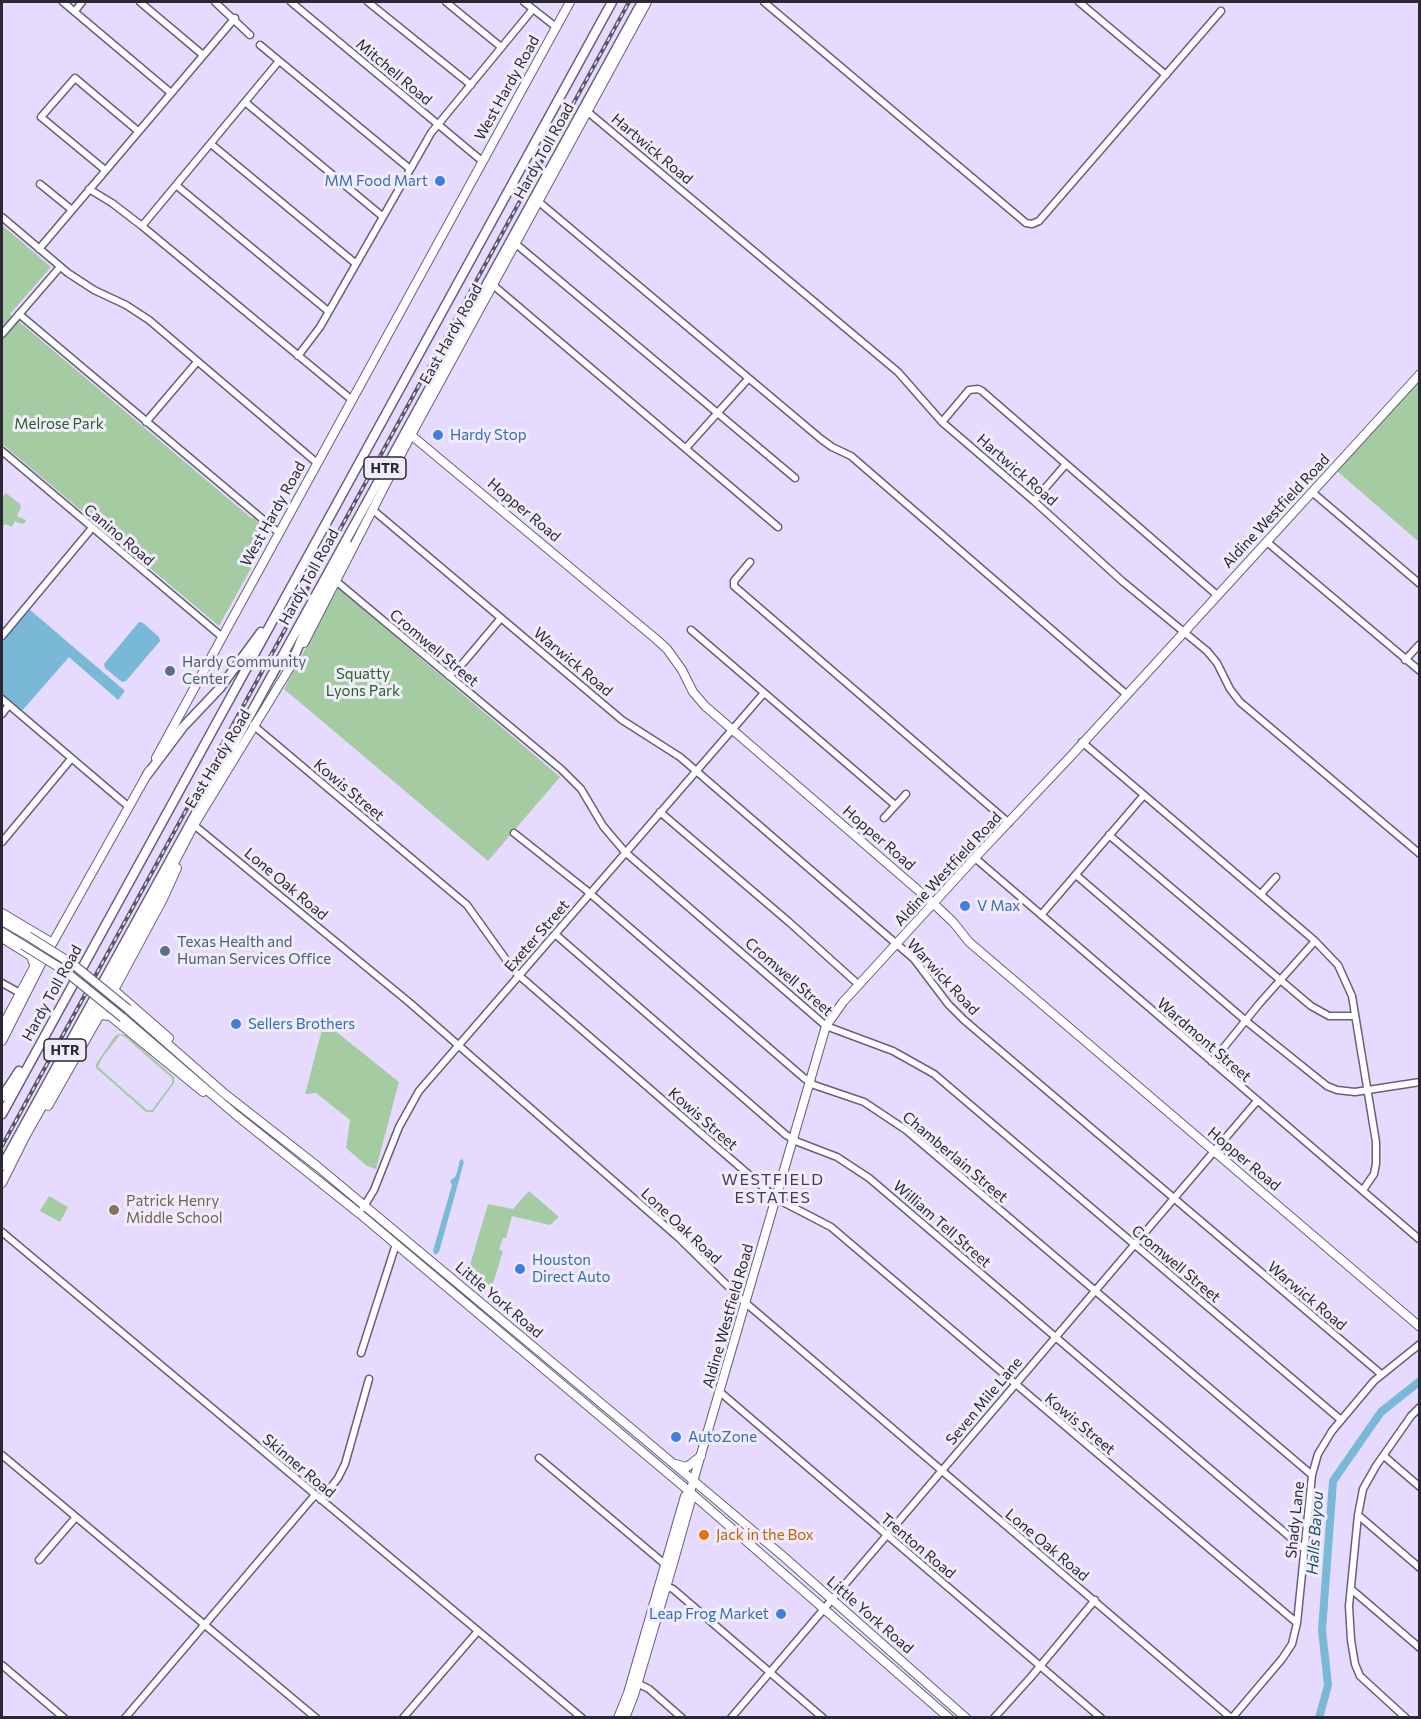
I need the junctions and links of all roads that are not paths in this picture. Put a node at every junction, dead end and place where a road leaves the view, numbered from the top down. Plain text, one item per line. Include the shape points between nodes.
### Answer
1 (63, 2) edge
2 (82, 2) edge
3 (140, 2) edge
4 (215, 2) edge
5 (291, 2) edge
6 (368, 2) edge
7 (446, 2) edge
8 (524, 2) edge
9 (570, 2) edge
10 (612, 2) edge
11 (642, 2) edge
12 (648, 2) edge
13 (764, 2) edge
14 (1079, 2) edge
15 (533, 9) junction
16 (75, 11) junction
17 (1221, 11) dead end
18 (235, 18) junction
19 (556, 27) junction
20 (250, 34) dead end
21 (260, 45) dead end
22 (501, 47) junction
23 (203, 55) junction
24 (279, 61) junction
25 (1166, 75) junction
26 (471, 85) junction
27 (171, 93) junction
28 (245, 102) junction
29 (588, 112) junction
30 (438, 124) junction
31 (138, 131) junction
32 (211, 144) junction
33 (483, 161) junction
34 (410, 169) junction
35 (105, 170) junction
36 (40, 184) dead end
37 (176, 185) junction
38 (89, 189) junction
39 (539, 202) junction
40 (72, 210) junction
41 (382, 216) junction
42 (2, 217) edge
43 (142, 226) junction
44 (516, 244) junction
45 (39, 249) junction
46 (356, 263) junction
47 (60, 267) junction
48 (493, 285) junction
49 (328, 311) junction
50 (19, 314) junction
51 (2, 333) edge
52 (298, 356) junction
53 (197, 362) junction
54 (1419, 374) edge
55 (748, 379) junction
56 (352, 400) junction
57 (717, 413) junction
58 (146, 422) junction
59 (942, 422) junction
60 (411, 435) junction
61 (686, 448) junction
62 (2, 451) edge
63 (317, 463) junction
64 (1066, 464) junction
65 (795, 478) dead end
66 (1312, 492) junction
67 (371, 493) junction
68 (1035, 501) junction
69 (373, 510) junction
70 (778, 527) dead end
71 (92, 528) junction
72 (279, 533) junction
73 (1267, 542) junction
74 (750, 562) dead end
75 (336, 581) junction
76 (1419, 584) edge
77 (1217, 595) junction
78 (275, 615) junction
79 (501, 618) junction
80 (691, 630) dead end
81 (1184, 631) junction
82 (2, 636) edge
83 (221, 636) junction
84 (1419, 644) edge
85 (1406, 660) junction
86 (290, 666) junction
87 (1419, 671) edge
88 (449, 676) junction
89 (764, 693) junction
90 (1126, 694) junction
91 (2, 699) edge
92 (9, 705) junction
93 (2, 714) edge
94 (253, 725) junction
95 (732, 728) junction
96 (1082, 742) junction
97 (71, 759) junction
98 (696, 771) junction
99 (147, 775) junction
100 (906, 794) dead end
101 (1144, 795) junction
102 (895, 805) junction
103 (129, 807) junction
104 (660, 812) junction
105 (884, 818) dead end
106 (1008, 823) junction
107 (195, 825) junction
108 (514, 833) dead end
109 (1109, 835) junction
110 (2, 842) edge
111 (104, 851) junction
112 (625, 852) junction
113 (1419, 855) edge
114 (975, 858) junction
115 (1076, 875) junction
116 (1276, 877) dead end
117 (590, 894) junction
118 (1261, 894) junction
119 (934, 904) junction
120 (2, 913) edge
121 (1041, 915) junction
122 (2, 921) edge
123 (2, 932) edge
124 (31, 934) junction
125 (555, 934) junction
126 (2, 938) edge
127 (1315, 940) junction
128 (897, 944) junction
129 (49, 945) junction
130 (27, 954) junction
131 (45, 957) junction
132 (34, 965) junction
133 (519, 976) junction
134 (1280, 981) junction
135 (2, 983) edge
136 (859, 985) junction
137 (111, 991) junction
138 (20, 993) junction
139 (102, 1001) junction
140 (127, 1005) junction
141 (101, 1015) junction
142 (1355, 1016) junction
143 (119, 1019) junction
144 (1246, 1021) junction
145 (50, 1026) junction
146 (826, 1026) junction
147 (2, 1027) edge
148 (2, 1041) edge
149 (458, 1046) junction
150 (1212, 1062) junction
151 (809, 1081) junction
152 (1419, 1082) edge
153 (1367, 1090) junction
154 (2, 1097) edge
155 (234, 1101) junction
156 (1257, 1101) junction
157 (228, 1108) junction
158 (2, 1114) edge
159 (26, 1135) junction
160 (792, 1139) junction
161 (1213, 1150) junction
162 (2, 1166) edge
163 (317, 1166) junction
164 (310, 1175) junction
165 (2, 1184) edge
166 (1363, 1191) junction
167 (1173, 1197) junction
168 (776, 1198) junction
169 (364, 1205) junction
170 (360, 1214) junction
171 (2, 1232) edge
172 (1419, 1239) edge
173 (396, 1244) junction
174 (1134, 1244) junction
175 (1094, 1290) junction
176 (746, 1303) junction
177 (1419, 1327) edge
178 (1055, 1337) junction
179 (527, 1341) junction
180 (1419, 1344) edge
181 (521, 1349) junction
182 (361, 1353) dead end
183 (1381, 1374) junction
184 (369, 1378) dead end
185 (1015, 1384) junction
186 (720, 1392) junction
187 (1419, 1407) edge
188 (1341, 1420) junction
189 (2, 1455) edge
190 (702, 1455) junction
191 (1384, 1456) junction
192 (539, 1458) dead end
193 (672, 1463) junction
194 (941, 1470) junction
195 (1312, 1475) junction
196 (694, 1481) junction
197 (1419, 1487) edge
198 (690, 1492) junction
199 (315, 1495) junction
200 (321, 1500) junction
201 (709, 1509) junction
202 (1358, 1515) junction
203 (76, 1516) junction
204 (686, 1516) junction
205 (885, 1535) junction
206 (1304, 1549) junction
207 (39, 1560) dead end
208 (668, 1566) junction
209 (1419, 1568) edge
210 (663, 1585) junction
211 (1350, 1589) junction
212 (831, 1599) junction
213 (1095, 1600) junction
214 (824, 1607) junction
215 (1298, 1623) junction
216 (204, 1624) junction
217 (478, 1631) junction
218 (1419, 1648) edge
219 (2, 1665) edge
220 (1041, 1666) junction
221 (770, 1672) junction
222 (635, 1682) junction
223 (64, 1718) edge
224 (125, 1718) edge
225 (316, 1718) edge
226 (403, 1718) edge
227 (582, 1718) edge
228 (618, 1718) edge
229 (625, 1718) edge
230 (682, 1718) edge
231 (731, 1718) edge
232 (823, 1718) edge
233 (949, 1718) edge
234 (966, 1718) edge
235 (994, 1718) edge
236 (1101, 1718) edge
237 (1231, 1718) edge
238 (1406, 1718) edge

1 - 16 street
2 - 16 street
3 - 23 street
4 - 18 street
5 - 30 street, Mitchell Road
6 - 26 street
7 - 22 street
8 - 15 street
9 - 19 main road, West Hardy Road
10 - 78 highway, Hardy Toll Road / HTR
11 - 67 highway, Hardy Toll Road / HTR
12 - 29 main road, East Hardy Road
13 - 25 street via 1026,223 1039,221
14 - 25 street
15 - 19 street
15 - 22 street
16 - 27 street
17 - 25 street
18 - 20 street
18 - 23 street
19 - 33 main road, West Hardy Road
21 - 24 street
22 - 26 street
23 - 27 street
24 - 28 street
24 - 34 street
26 - 30 street
27 - 31 street
28 - 32 street
28 - 41 street
29 - 39 main road, East Hardy Road
29 - 59 street, Hartwick Road via 898,372
30 - 33 street, Mitchell Road
30 - 34 street
31 - 35 street
31 - 35 street via 75,78 41,117
32 - 37 street
32 - 46 street
33 - 56 main road, West Hardy Road
34 - 41 street
35 - 38 street
36 - 40 street
37 - 43 street
37 - 49 street
38 - 40 street
38 - 43 street
39 - 44 main road, East Hardy Road
39 - 55 street
40 - 45 street
41 - 46 street
42 - 45 street
43 - 52 street
44 - 48 main road, East Hardy Road
44 - 57 street
45 - 47 street
46 - 49 street
47 - 50 street
47 - 53 street via 149,320
48 - 60 main road, East Hardy Road
48 - 61 street
49 - 52 street
50 - 51 street
50 - 58 street
52 - 56 street
53 - 58 street
53 - 63 street
54 - 66 main road, Aldine Westfield Road
55 - 57 street
55 - 90 street via 821,439 851,456
56 - 63 main road, West Hardy Road
57 - 61 street
57 - 65 street
58 - 72 street
59 - 64 street via 969,390 978,389
59 - 68 street, Hartwick Road
60 - 69 main road, East Hardy Road
60 - 95 main road, Hopper Road via 667,649 693,692
61 - 70 street
62 - 71 street, Canino Road
63 - 72 main road, West Hardy Road
64 - 68 street
64 - 77 street
66 - 73 main road, Aldine Westfield Road
66 - 76 street
67 - 86 highway
67 - 162 highway, Hardy Toll Road / HTR
68 - 81 street, Hartwick Road via 1122,581
69 - 75 main road, East Hardy Road
69 - 79 street, Warwick Road
71 - 82 street
71 - 83 street, Canino Road
72 - 83 main road, West Hardy Road
73 - 77 main road, Aldine Westfield Road
73 - 85 street
74 - 106 street via 733,582 734,586
75 - 86 main road, East Hardy Road
75 - 88 street, Cromwell Street
77 - 81 main road, Aldine Westfield Road
78 - 99 highway
78 - 145 highway, Hardy Toll Road / HTR
79 - 88 street
79 - 98 street, Warwick Road via 622,720
80 - 89 street
81 - 90 main road, Aldine Westfield Road
81 - 113 street, Hartwick Road via 1212,656 1240,702
83 - 99 main road, West Hardy Road
84 - 85 street
85 - 87 street
86 - 94 main road, East Hardy Road
88 - 112 street, Cromwell Street via 562,770 581,789 603,826
89 - 95 street, Exeter Street
89 - 102 street
90 - 96 main road, Aldine Westfield Road
91 - 92 street
92 - 93 street
92 - 97 street
94 - 107 main road, East Hardy Road
94 - 133 street, Kowis Street via 467,905
95 - 98 street, Exeter Street
95 - 119 main road, Hopper Road
96 - 101 street
96 - 106 main road, Aldine Westfield Road
97 - 103 street
97 - 110 street
98 - 104 street, Exeter Street
98 - 128 street, Warwick Road
99 - 103 main road, West Hardy Road
100 - 102 street
101 - 109 street
101 - 118 street
102 - 105 street
103 - 111 main road, West Hardy Road
104 - 112 street, Exeter Street
104 - 136 street
106 - 114 main road, Aldine Westfield Road
107 - 137 main road, East Hardy Road
107 - 137 main road via 171,882
107 - 149 street, Lone Oak Road
108 - 117 street, Chamberlain Street
109 - 115 street
109 - 134 street
111 - 129 main road, West Hardy Road
111 - 129 main road via 87,872
112 - 117 street, Exeter Street
112 - 146 street, Cromwell Street
114 - 119 main road, Aldine Westfield Road
114 - 121 street, Wardmont Street
115 - 121 street
115 - 144 street
116 - 118 street
117 - 125 street, Exeter Street
117 - 151 street, Chamberlain Street
118 - 127 street
119 - 128 main road, Aldine Westfield Road
119 - 161 main road, Hopper Road via 969,942
120 - 124 main road
121 - 150 street, Wardmont Street
122 - 124 main road, Little York Road
123 - 131 main road, Little York Road, bridge
124 - 129 main road, Little York Road, bridge
124 - 130 main road via 39,940 38,947
125 - 133 street, Exeter Street
125 - 160 street, William Tell Street
126 - 130 main road
127 - 134 street
127 - 142 street via 1344,974
128 - 136 main road, Aldine Westfield Road
128 - 167 street, Warwick Road via 964,1020
129 - 131 main road, West Hardy Road, bridge
129 - 132 main road
129 - 137 main road, Little York Road, bridge
130 - 132 main road
131 - 139 main road, Little York Road, bridge
131 - 148 main road, West Hardy Road
132 - 138 main road
133 - 149 street, Exeter Street
133 - 168 street, Kowis Street
134 - 142 street via 1324,1014
134 - 144 street
135 - 138 street
136 - 146 main road, Aldine Westfield Road
137 - 139 main road, East Hardy Road, bridge
137 - 140 main road, Little York Road, bridge
137 - 141 main road
138 - 147 main road
139 - 143 main road, Little York Road, bridge
139 - 159 main road, East Hardy Road
140 - 143 main road via 122,1000 116,1006 113,1013
140 - 155 main road, Little York Road
141 - 143 main road
141 - 159 main road via 54,1098
142 - 153 street
143 - 157 main road, Little York Road
144 - 150 street
144 - 153 street via 1328,1086 1347,1092
145 - 154 highway
145 - 158 highway, Hardy Toll Road / HTR
146 - 151 main road, Aldine Westfield Road
146 - 174 street, Cromwell Street via 893,1051 934,1074
149 - 169 street, Exeter Street via 410,1106
149 - 176 street, Lone Oak Road via 680,1238
150 - 156 street, Wardmont Street
151 - 160 main road, Aldine Westfield Road
151 - 175 street, Chamberlain Street via 864,1102 906,1130
152 - 153 street
153 - 166 street via 1376,1159 1374,1174
155 - 157 main road
155 - 163 main road, Little York Road
156 - 161 street, Seven Mile Lane
156 - 166 street, Wardmont Street
157 - 164 main road, Little York Road
159 - 165 main road, East Hardy Road
160 - 168 main road, Aldine Westfield Road
160 - 178 street, William Tell Street via 837,1157 870,1178
161 - 167 street, Seven Mile Lane
161 - 177 main road, Hopper Road
163 - 164 main road
163 - 169 main road, Little York Road
164 - 170 main road, Little York Road
166 - 172 street, Wardmont Street
167 - 174 street, Seven Mile Lane
167 - 183 street, Warwick Road
168 - 176 main road, Aldine Westfield Road
168 - 185 street, Kowis Street via 831,1227
169 - 170 street, Exeter Street
169 - 179 main road, Little York Road
170 - 173 main road, Little York Road
171 - 199 street, Skinner Road
173 - 181 main road, Little York Road
173 - 182 street
174 - 175 street, Seven Mile Lane
174 - 188 street, Cromwell Street
175 - 178 street, Seven Mile Lane
175 - 195 street, Chamberlain Street
176 - 186 main road, Aldine Westfield Road
176 - 194 street, Lone Oak Road
178 - 185 street, Seven Mile Lane
178 - 206 street, William Tell Street
179 - 181 main road
179 - 193 main road, Little York Road
180 - 183 street, Shady Lane
181 - 198 main road, Little York Road
183 - 188 street, Shady Lane
184 - 200 street via 345,1464
185 - 194 street, Seven Mile Lane
185 - 215 street, Kowis Street
186 - 190 main road, Aldine Westfield Road
186 - 205 street, Trenton Road
187 - 191 street
188 - 195 street, Shady Lane via 1318,1454
189 - 203 street
190 - 193 main road via 687,1467
190 - 196 main road, Aldine Westfield Road
191 - 197 street
191 - 202 street via 1363,1489
192 - 208 street
193 - 196 main road, Little York Road
194 - 205 street, Seven Mile Lane
194 - 213 street, Lone Oak Road
195 - 206 street, Shady Lane
196 - 198 main road, Aldine Westfield Road
196 - 212 main road, Little York Road
198 - 201 main road, Little York Road
198 - 204 main road, Aldine Westfield Road
198 - 208 main road, Aldine Westfield Road via 685,1496
199 - 200 street, Skinner Road
199 - 216 street
200 - 217 street, Skinner Road
201 - 204 main road via 692,1508
201 - 214 main road, Little York Road
202 - 209 street
202 - 211 street
203 - 207 street
203 - 216 street
204 - 208 main road, Aldine Westfield Road
205 - 212 street, Seven Mile Lane
205 - 220 street, Trenton Road
206 - 215 street, Shady Lane
208 - 210 main road, Aldine Westfield Road
210 - 221 street via 673,1589
210 - 222 main road, Aldine Westfield Road
211 - 218 street
211 - 238 street via 1350,1630 1360,1676
212 - 214 street, Seven Mile Lane
212 - 234 main road, Little York Road
213 - 220 street
213 - 237 street, Lone Oak Road
214 - 221 street, Seven Mile Lane
214 - 233 main road, Little York Road
215 - 237 street, Shady Lane via 1292,1644 1282,1659
216 - 224 street
216 - 225 street
217 - 226 street
217 - 227 street, Skinner Road
219 - 223 street
220 - 235 street
220 - 236 street, Trenton Road
221 - 231 street, Seven Mile Lane
221 - 232 street
222 - 228 main road, Aldine Westfield Road
222 - 229 main road, Aldine Westfield Road
222 - 230 street

